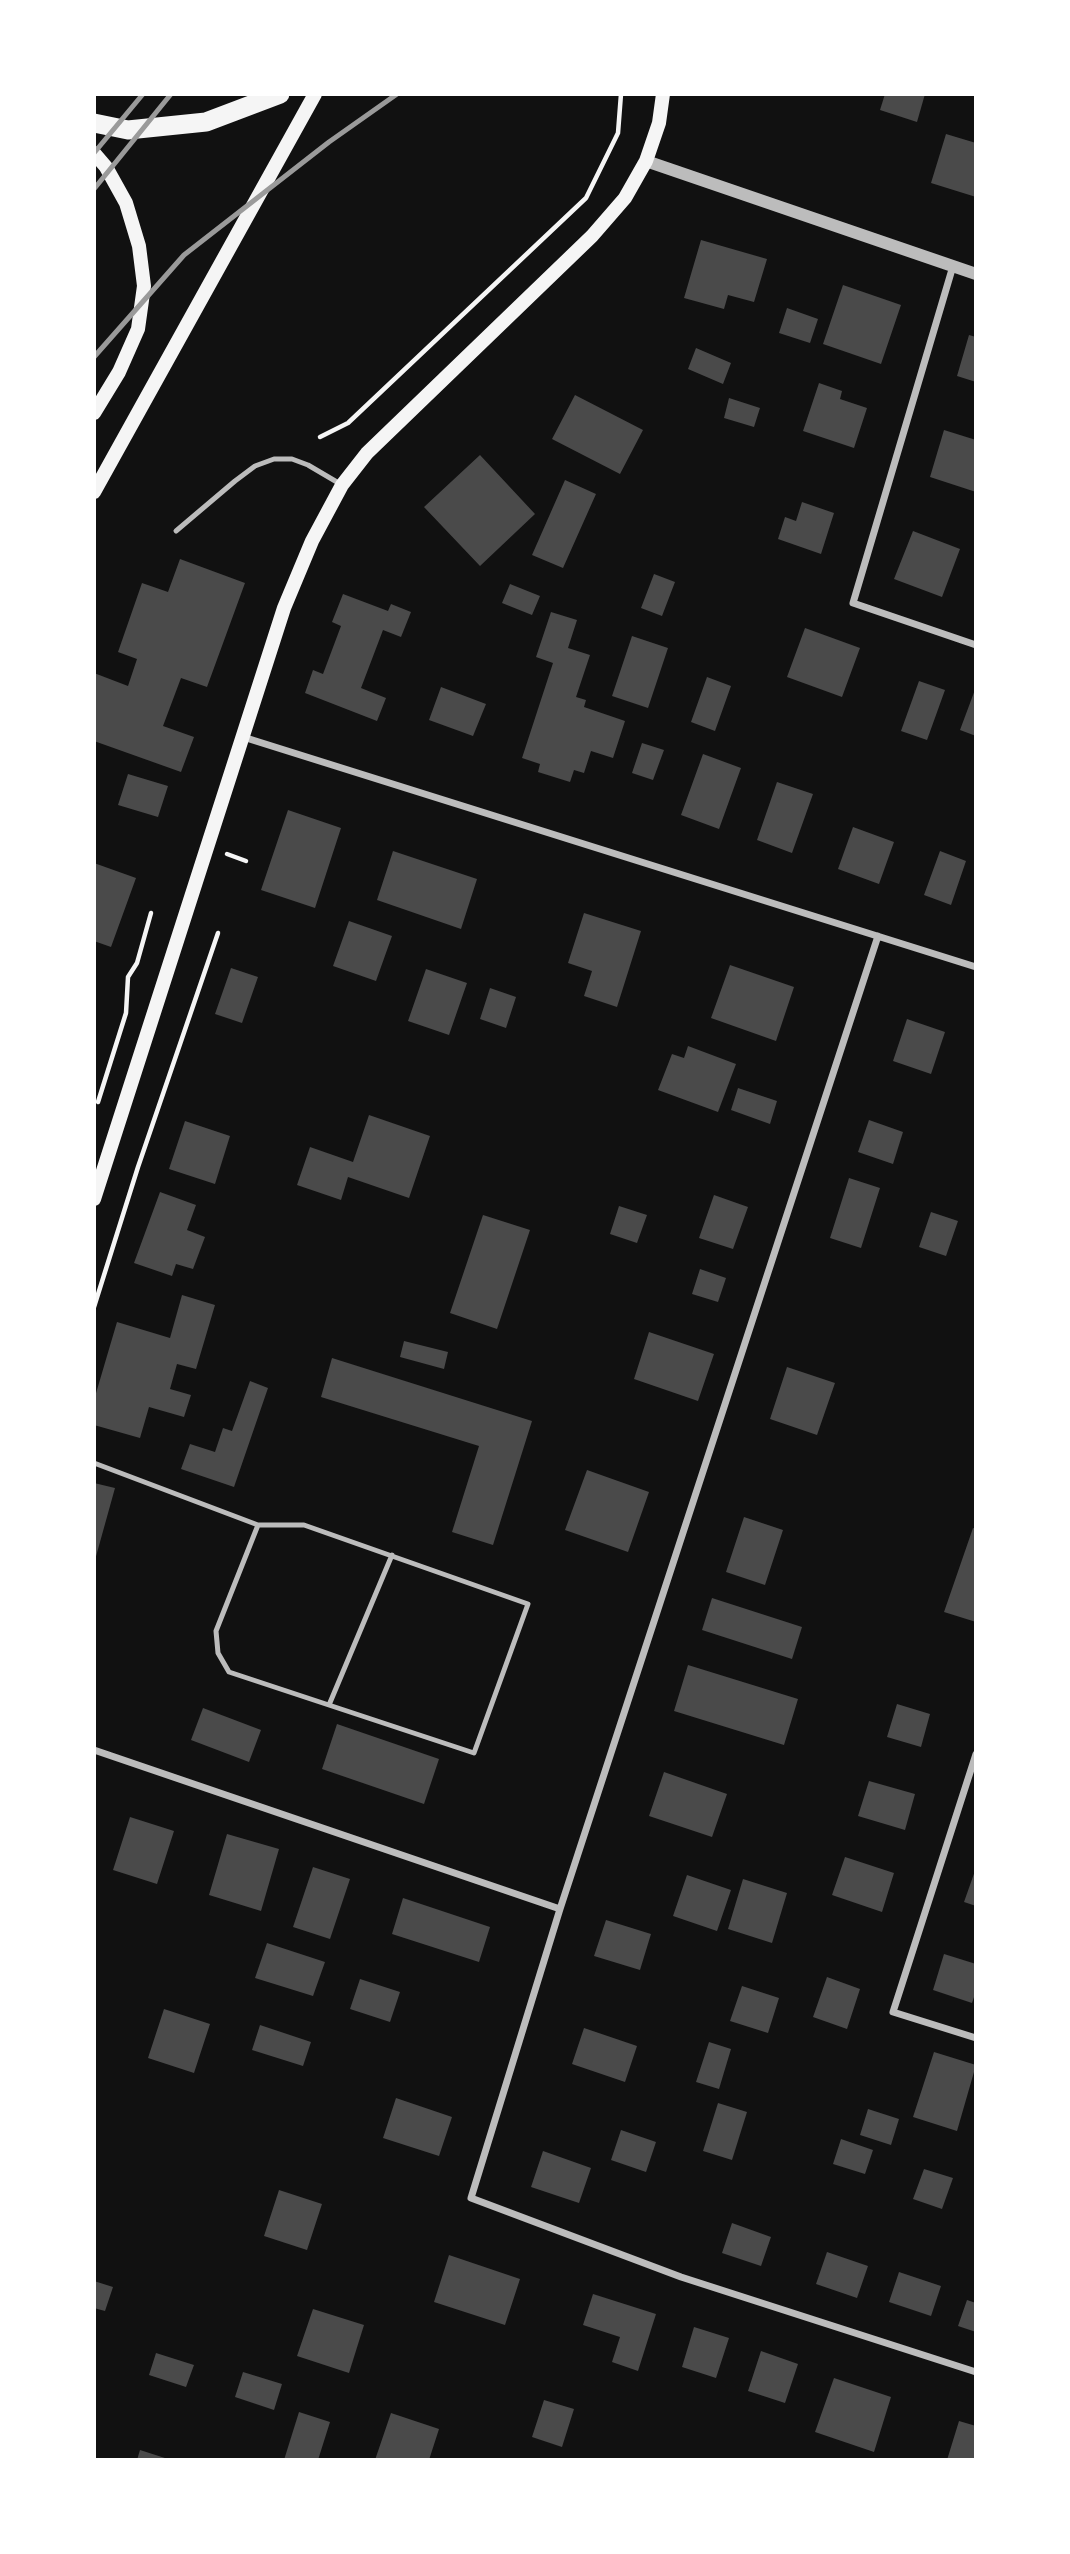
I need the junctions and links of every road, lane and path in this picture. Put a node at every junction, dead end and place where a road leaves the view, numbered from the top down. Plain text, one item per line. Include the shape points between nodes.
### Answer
1 (280, 94) edge
2 (315, 94) edge
3 (621, 94) edge
4 (663, 94) edge
5 (94, 123) edge
6 (94, 153) edge
7 (646, 161) junction
8 (953, 266) junction
9 (975, 274) edge
10 (94, 413) edge
11 (320, 437) dead end
12 (342, 485) junction
13 (94, 492) edge
14 (176, 531) dead end
15 (975, 645) edge
16 (243, 737) junction
17 (151, 913) dead end
18 (218, 933) dead end
19 (878, 936) junction
20 (975, 967) edge
21 (94, 1114) edge
22 (94, 1199) edge
23 (94, 1307) edge
24 (94, 1463) edge
25 (258, 1525) junction
26 (391, 1555) junction
27 (329, 1705) junction
28 (94, 1750) edge
29 (975, 1754) edge
30 (561, 1909) junction
31 (975, 2038) edge
32 (975, 2372) edge

1 - 5 highway via 206,122 128,130
2 - 13 main road
3 - 11 path via 618,133 586,198 348,423
4 - 7 main road
6 - 10 main road via 126,202 144,286 138,329
7 - 8 street
7 - 12 main road via 625,198 592,236 404,415
8 - 9 street
8 - 15 street via 853,603
12 - 14 lane via 292,459 274,459 255,466
12 - 16 main road via 284,608
16 - 19 street
16 - 22 main road
17 - 21 path via 137,963 128,977 126,1013
18 - 23 path
19 - 20 street
19 - 30 street
24 - 25 lane
25 - 26 lane via 304,1525
25 - 27 lane via 216,1631 218,1653 229,1672
26 - 27 lane
26 - 27 lane via 528,1604 474,1753
28 - 30 street
29 - 31 street via 893,2012
30 - 32 street via 471,2198 681,2277

